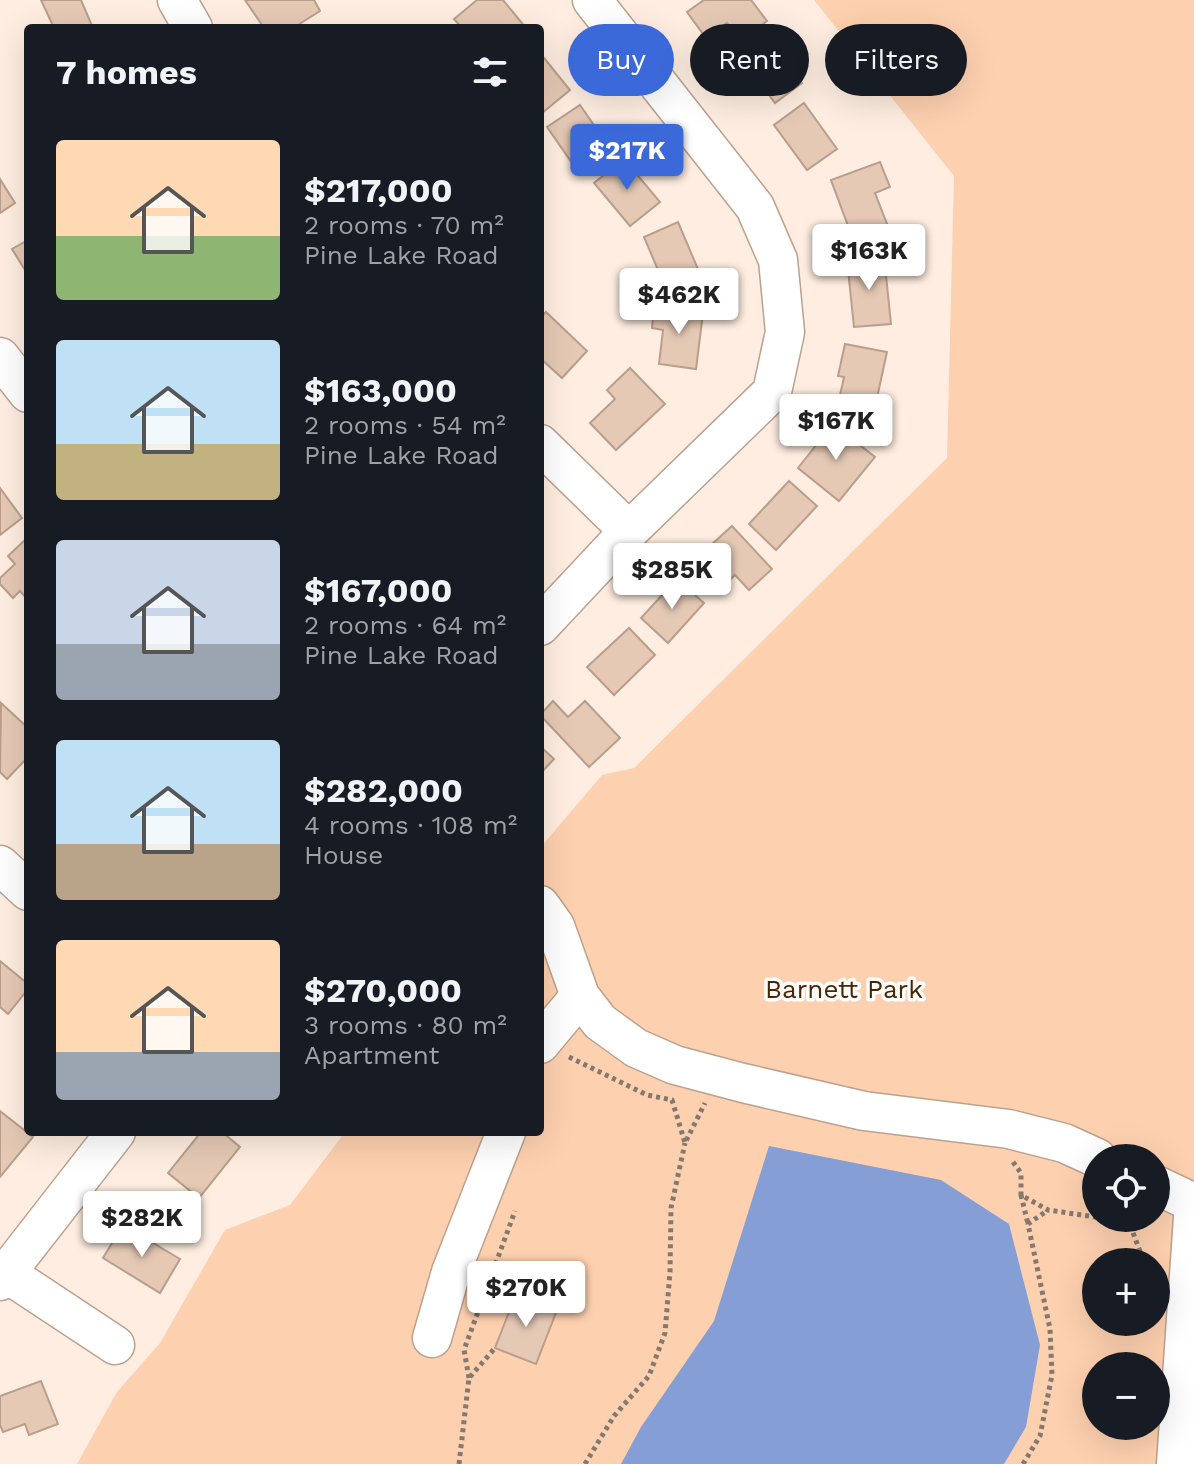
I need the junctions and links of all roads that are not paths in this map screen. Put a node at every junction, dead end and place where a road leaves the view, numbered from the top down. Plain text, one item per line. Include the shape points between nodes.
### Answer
1 (177, 0) edge
2 (592, 0) edge
3 (191, 24) edge
4 (0, 357) edge
5 (24, 388) edge
6 (544, 448) edge
7 (629, 531) junction
8 (544, 622) edge
9 (0, 865) edge
10 (24, 887) edge
11 (544, 911) edge
12 (580, 996) junction
13 (544, 1038) edge
14 (113, 1136) edge
15 (504, 1136) edge
16 (1082, 1151) edge
17 (1170, 1192) edge
18 (1194, 1203) edge
19 (2, 1275) edge
20 (432, 1338) dead end
21 (115, 1345) dead end
22 (1176, 1464) edge

1 - 3 street
2 - 7 street via 755,207 778,260 785,332 772,392
4 - 5 street
6 - 7 street
7 - 8 street
9 - 10 street
11 - 12 street via 555,926
12 - 13 street
12 - 16 street via 600,1022 624,1040 675,1065 864,1111 1009,1129
14 - 19 street
15 - 20 street via 451,1272
17 - 18 street
18 - 22 street
19 - 21 street

